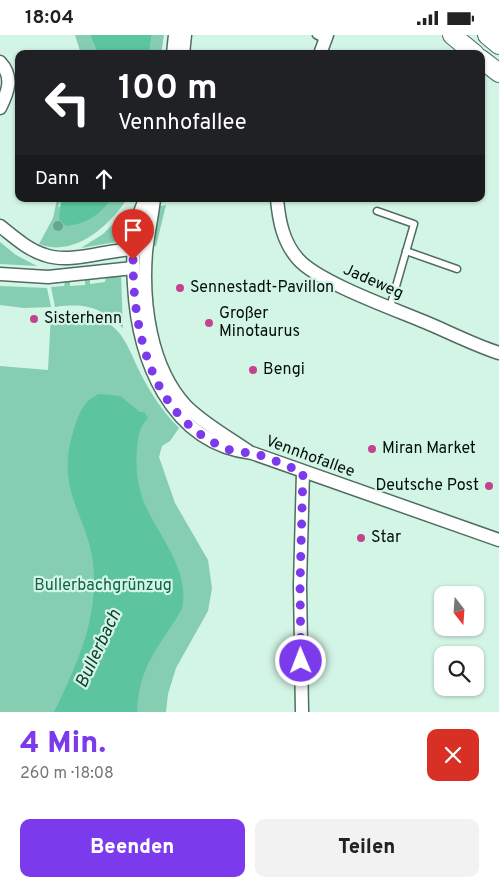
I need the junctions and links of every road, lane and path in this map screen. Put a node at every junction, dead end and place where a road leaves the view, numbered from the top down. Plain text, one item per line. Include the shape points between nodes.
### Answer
1 (175, 35) edge
2 (185, 35) edge
3 (452, 35) edge
4 (486, 35) edge
5 (323, 37) edge
6 (499, 45) edge
7 (173, 50) edge
8 (183, 50) edge
9 (321, 50) edge
10 (470, 50) edge
11 (0, 62) edge
12 (485, 62) edge
13 (499, 73) edge
14 (0, 108) edge
15 (144, 202) edge
16 (153, 202) edge
17 (277, 202) edge
18 (377, 211) dead end
19 (0, 226) edge
20 (140, 249) junction
21 (406, 251) junction
22 (97, 253) junction
23 (133, 269) junction
24 (457, 269) dead end
25 (97, 273) junction
26 (0, 274) edge
27 (390, 307) junction
28 (499, 353) edge
29 (252, 453) junction
30 (303, 472) junction
31 (499, 540) edge
32 (302, 712) edge

1 - 7 street
2 - 8 street
3 - 10 main road
4 - 6 main road
5 - 9 street
11 - 14 street via 10,83
12 - 13 main road
15 - 20 street via 138,219
16 - 20 street
17 - 27 street, Jadeweg via 279,221 298,259 312,271
18 - 21 lane via 414,224
19 - 22 street via 25,245 48,256
20 - 22 street
20 - 23 street
20 - 29 street via 148,316 156,352 167,378 186,406 200,419
21 - 24 lane
21 - 27 lane
22 - 25 street
23 - 25 street
23 - 29 street via 141,339 151,370 166,398 192,427 213,441 234,451
25 - 26 street via 48,277
27 - 28 street, Jadeweg
29 - 30 street, Vennhofallee
30 - 31 street, Vennhofallee
30 - 32 street via 300,585

